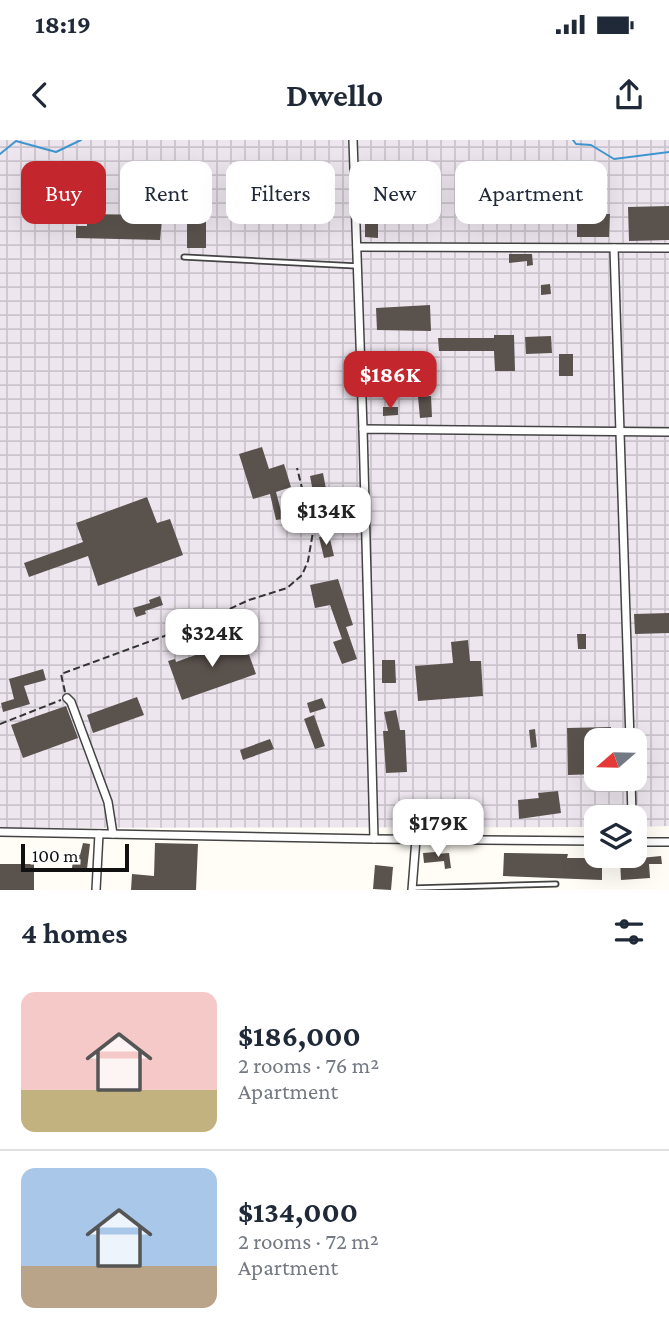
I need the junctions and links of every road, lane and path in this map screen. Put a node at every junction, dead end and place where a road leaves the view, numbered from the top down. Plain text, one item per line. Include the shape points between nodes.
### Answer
1 (353, 140) edge
2 (356, 247) junction
3 (614, 248) junction
4 (669, 248) edge
5 (184, 257) dead end
6 (357, 266) junction
7 (363, 429) junction
8 (621, 431) junction
9 (669, 432) edge
10 (297, 468) dead end
11 (67, 698) junction
12 (0, 724) edge
13 (630, 728) edge
14 (0, 832) edge
15 (99, 834) junction
16 (113, 834) junction
17 (374, 839) junction
18 (416, 839) junction
19 (584, 841) edge
20 (647, 842) edge
21 (669, 842) edge
22 (556, 884) dead end
23 (412, 889) edge
24 (96, 890) edge

1 - 2 street
2 - 3 street
2 - 6 street
3 - 4 street
3 - 8 street
5 - 6 lane
6 - 7 street
7 - 8 street
7 - 17 street
8 - 9 street
8 - 13 street
10 - 11 path via 313,533 302,575 287,587 197,624 61,674
11 - 12 path
11 - 16 street via 108,802
14 - 15 street
15 - 16 street
15 - 24 street
16 - 17 street
17 - 18 street
18 - 19 street
18 - 23 street
20 - 21 street
22 - 23 lane

